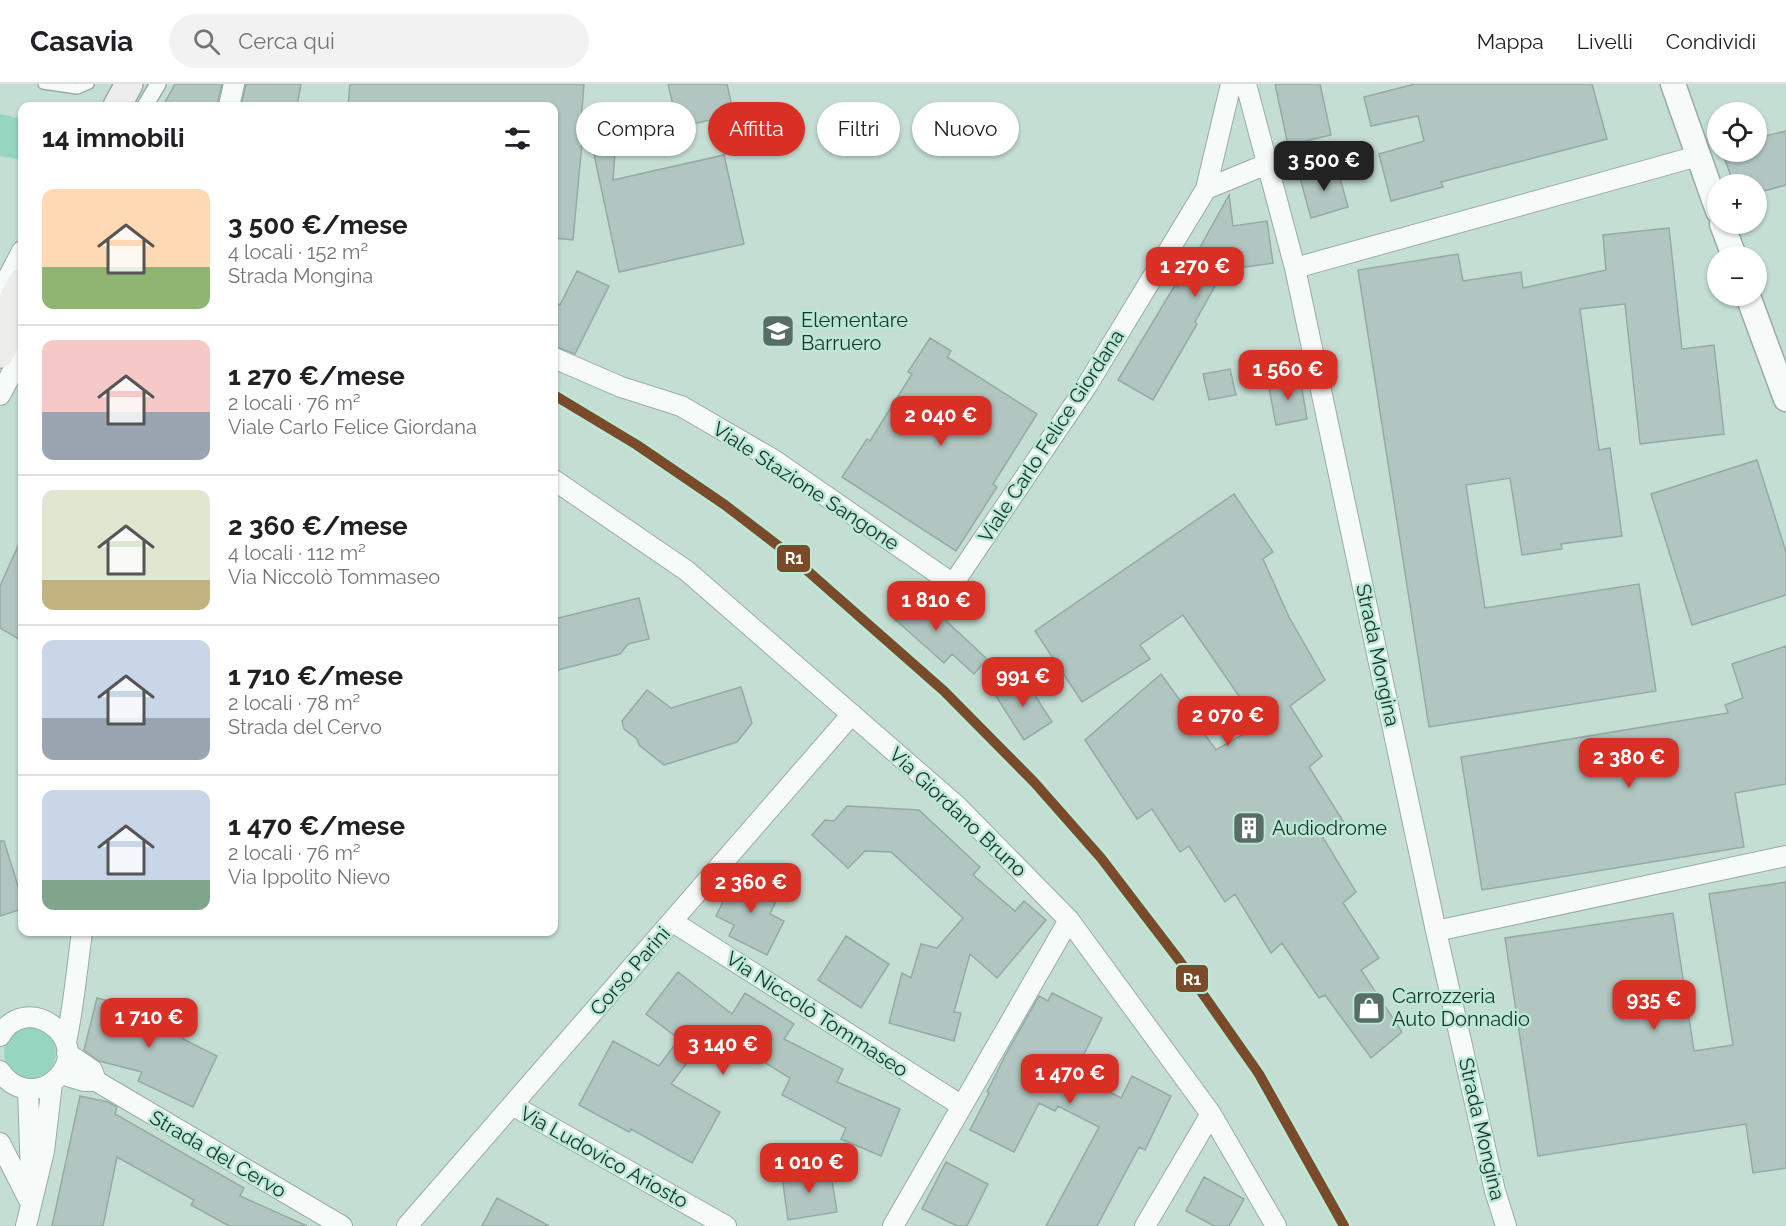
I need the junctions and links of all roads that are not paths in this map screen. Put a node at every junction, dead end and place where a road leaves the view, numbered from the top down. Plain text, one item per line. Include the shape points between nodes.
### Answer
1 (43, 84) edge
2 (89, 84) edge
3 (129, 84) edge
4 (145, 84) edge
5 (158, 84) edge
6 (234, 84) edge
7 (1231, 84) edge
8 (1246, 84) edge
9 (1673, 84) edge
10 (119, 102) edge
11 (135, 102) edge
12 (147, 102) edge
13 (230, 102) edge
14 (1698, 156) junction
15 (1267, 164) junction
16 (1707, 181) edge
17 (1206, 189) junction
18 (18, 258) edge
19 (1295, 268) junction
20 (18, 290) edge
21 (0, 292) edge
22 (1752, 306) edge
23 (18, 320) edge
24 (0, 324) edge
25 (0, 354) edge
26 (558, 360) edge
27 (18, 361) edge
28 (0, 395) edge
29 (1786, 399) edge
30 (558, 483) edge
31 (953, 584) joint
32 (852, 714) junction
33 (1786, 856) edge
34 (1069, 920) junction
35 (673, 922) junction
36 (1436, 931) junction
37 (81, 936) edge
38 (74, 987) junction
39 (7, 1016) edge
40 (48, 1021) junction
41 (0, 1036) edge
42 (67, 1047) junction
43 (0, 1071) edge
44 (56, 1079) junction
45 (96, 1081) junction
46 (28, 1089) junction
47 (512, 1105) junction
48 (962, 1106) junction
49 (1211, 1114) junction
50 (0, 1143) edge
51 (30, 1203) junction
52 (26, 1226) edge
53 (342, 1226) edge
54 (407, 1226) edge
55 (726, 1226) edge
56 (893, 1226) edge
57 (1145, 1226) edge
58 (1276, 1226) edge
59 (1506, 1226) edge

1 - 2 lane via 77,88
3 - 10 main road
4 - 11 main road
5 - 12 street
6 - 13 street
7 - 17 street, Viale Carlo Felice Giordana
8 - 15 street, Strada Mongina
9 - 14 street
14 - 16 street
14 - 19 street
15 - 17 street
15 - 19 street, Strada Mongina
17 - 31 street, Viale Carlo Felice Giordana via 1086,387
18 - 21 street
19 - 36 street, Strada Mongina
20 - 24 main road
22 - 29 street
23 - 25 main road
26 - 31 street, Viale Stazione Sangone via 621,387 681,406 774,459
27 - 28 street
30 - 32 street, Via Giordano Bruno via 687,572
32 - 34 street, Via Giordano Bruno via 957,806
32 - 35 street, Corso Parini
33 - 36 street
34 - 48 street
34 - 49 street, Via Giordano Bruno
35 - 47 street, Corso Parini
35 - 48 street, Via Niccolò Tommaseo
36 - 59 street, Strada Mongina
37 - 38 street
38 - 40 street
38 - 42 street
39 - 40 street
39 - 41 street
40 - 42 street, Strada del Cervo via 60,1032
42 - 44 street via 66,1064
42 - 45 street, Strada del Cervo via 92,1070
43 - 46 street via 8,1081
44 - 45 street, Strada del Cervo
44 - 46 street via 40,1088
44 - 51 street via 44,1152
45 - 53 street, Strada del Cervo
46 - 51 street
47 - 54 street, Corso Parini
47 - 55 street, Via Ludovico Ariosto
48 - 56 street
49 - 57 street
49 - 58 street, Via Giordano Bruno
50 - 51 street
51 - 52 street

